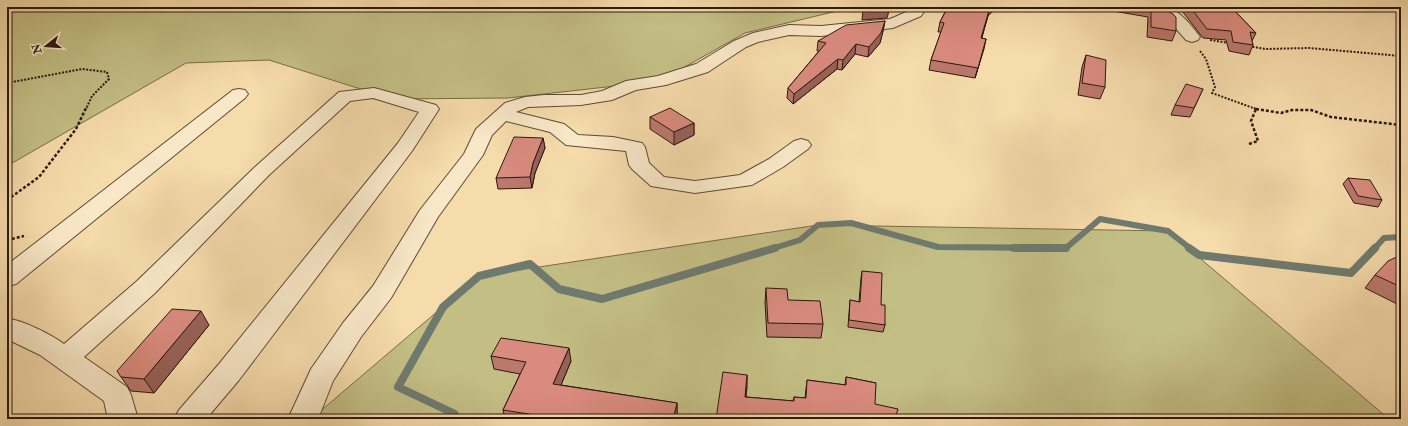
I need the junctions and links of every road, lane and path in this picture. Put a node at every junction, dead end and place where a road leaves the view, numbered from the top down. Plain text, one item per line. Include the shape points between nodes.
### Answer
1 (920, 7) edge
2 (1153, 7) edge
3 (1192, 37) junction
4 (1230, 43) edge
5 (1244, 45) edge
6 (1401, 56) edge
7 (7, 83) edge
8 (239, 94) dead end
9 (1256, 109) junction
10 (502, 115) junction
11 (1401, 126) edge
12 (1249, 144) dead end
13 (801, 145) dead end
14 (7, 200) edge
15 (7, 278) edge
16 (7, 328) edge
17 (65, 358) junction
18 (123, 419) edge
19 (189, 419) edge
20 (303, 419) edge

1 - 10 street via 916,13 893,23 821,31 789,30 753,38 702,68 687,73 660,81 632,85 606,96 581,100 525,102 511,107
2 - 3 street via 1163,10 1186,27
3 - 4 path
3 - 9 path via 1206,59 1215,87 1212,93
5 - 6 path via 1265,49 1309,48
7 - 14 path via 82,68 107,72 109,79 92,96 76,128 39,177
8 - 15 street
9 - 11 path via 1281,113 1311,110 1331,117
9 - 12 path via 1251,121 1258,141
10 - 13 street via 557,128 573,141 636,147 639,165 658,182 695,187 745,181
10 - 20 street via 484,133 473,155 428,215 382,292 343,343 322,377
16 - 17 street
17 - 18 street via 117,395
17 - 19 street via 146,287 262,171 345,96 374,93 430,108 405,147

